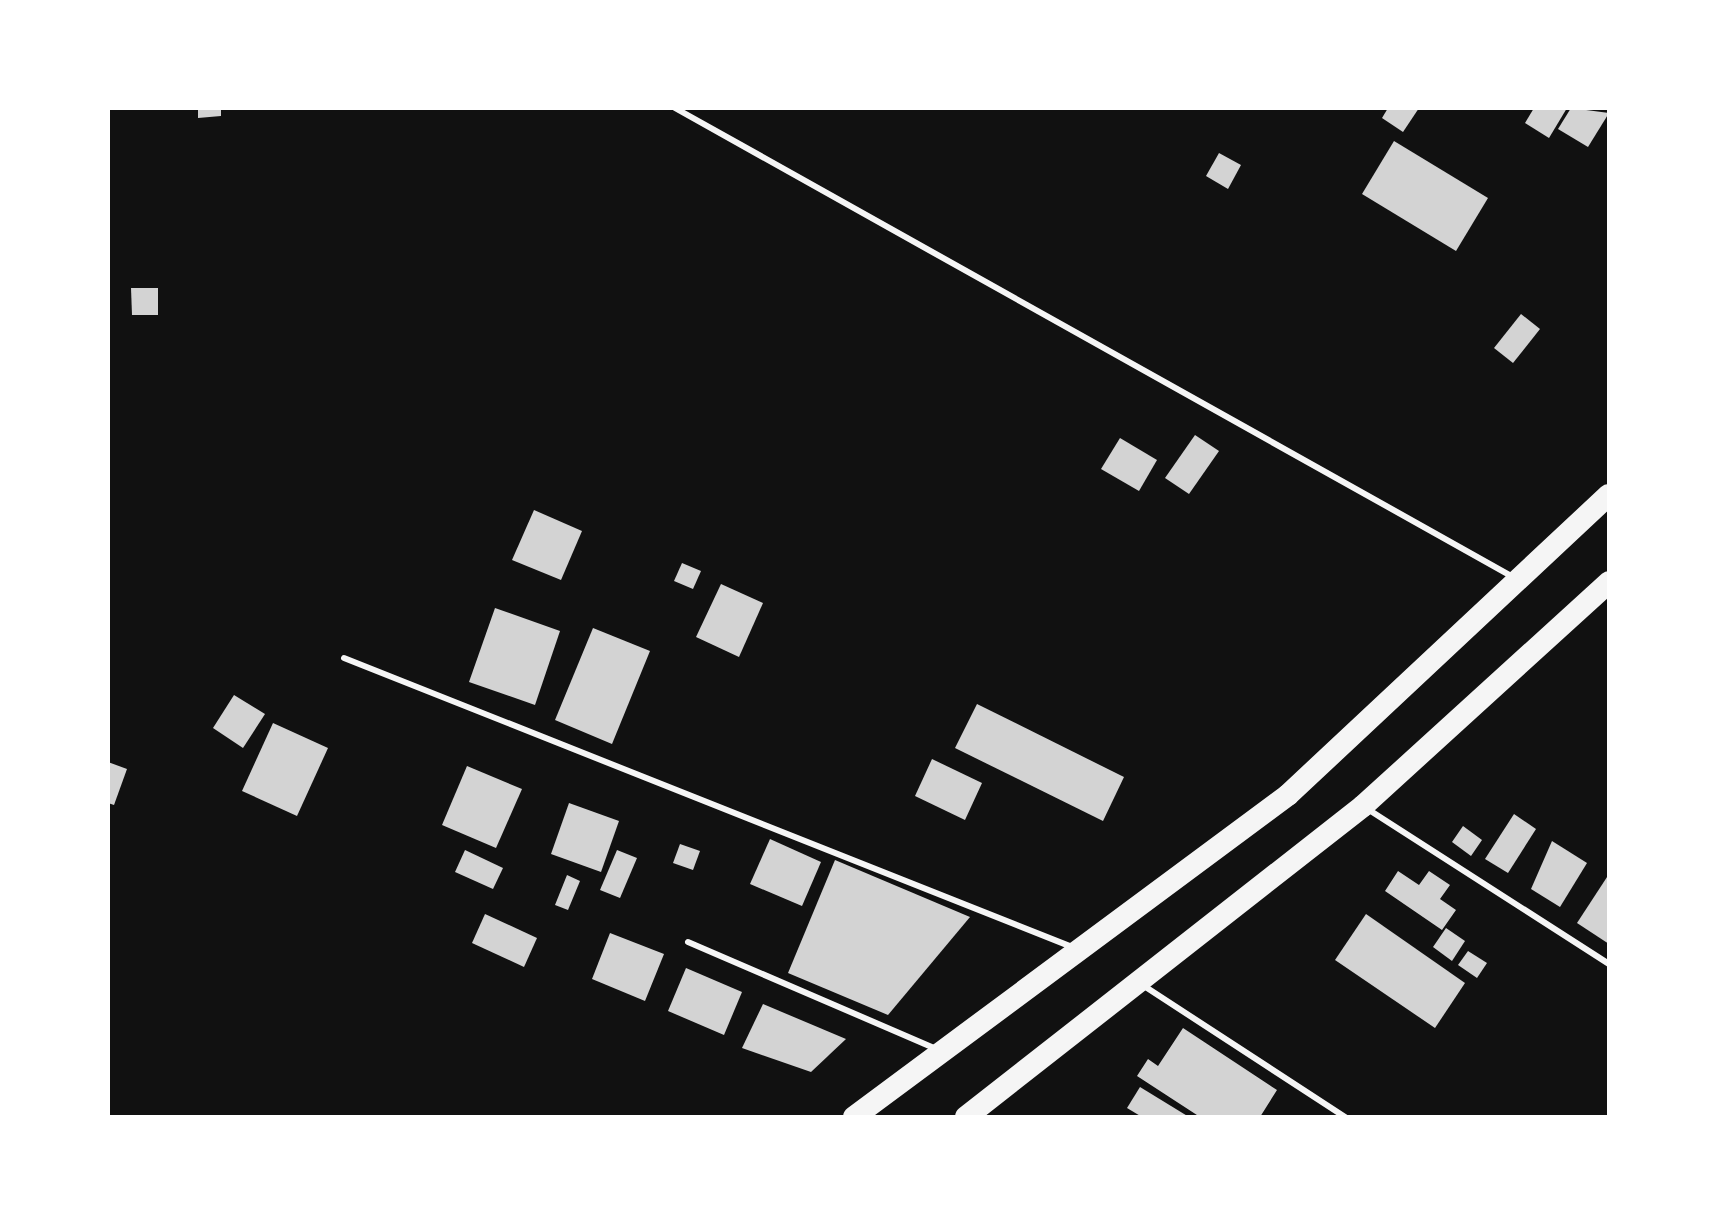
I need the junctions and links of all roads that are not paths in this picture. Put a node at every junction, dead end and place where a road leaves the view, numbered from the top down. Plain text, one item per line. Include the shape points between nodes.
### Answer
1 (675, 108) edge
2 (1609, 495) edge
3 (1516, 578) junction
4 (1609, 582) edge
5 (344, 658) dead end
6 (1363, 806) junction
7 (688, 942) dead end
8 (1075, 949) junction
9 (1609, 964) edge
10 (1138, 982) junction
11 (944, 1052) junction
12 (854, 1117) edge
13 (966, 1117) edge
14 (1345, 1117) edge

1 - 3 lane
2 - 3 highway
3 - 8 highway via 1288,795
4 - 6 highway
5 - 8 lane
6 - 9 lane
6 - 10 highway
7 - 11 lane
8 - 11 highway
10 - 13 highway
10 - 14 lane
11 - 12 highway

